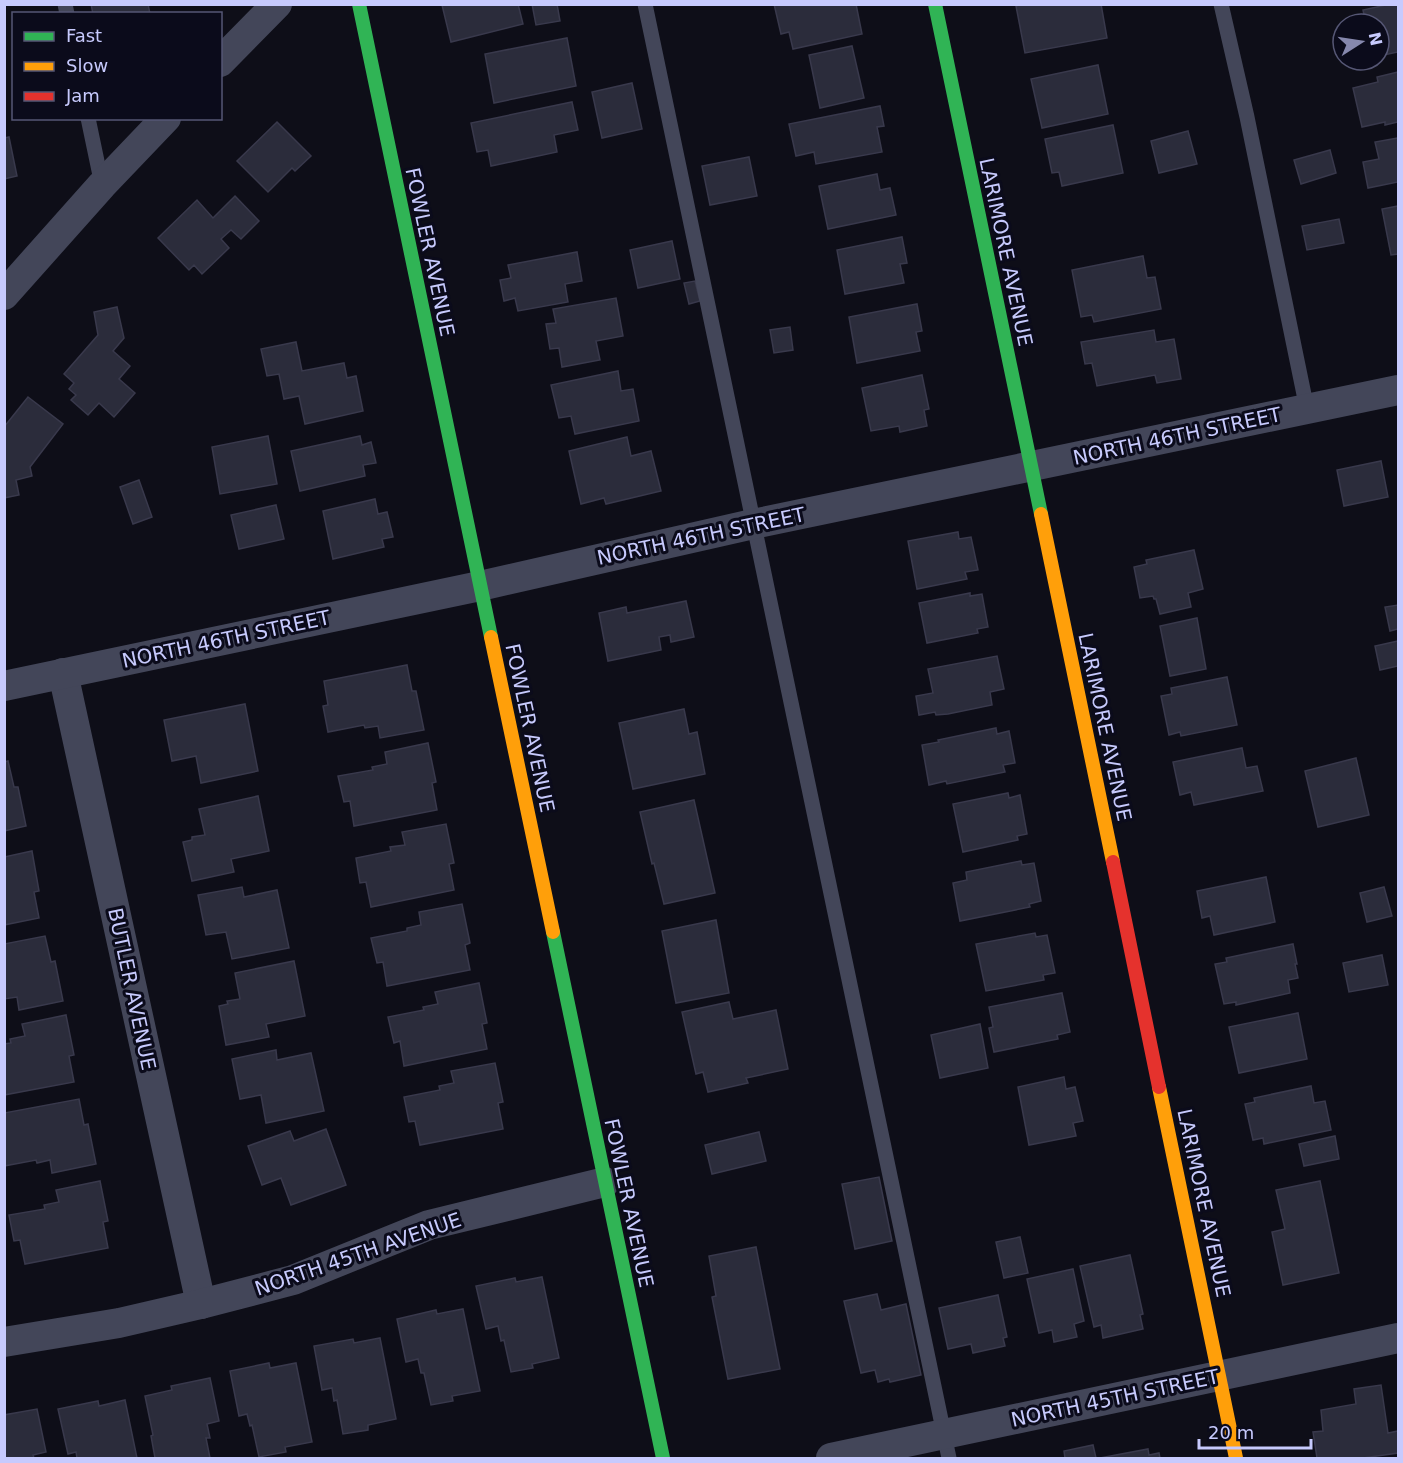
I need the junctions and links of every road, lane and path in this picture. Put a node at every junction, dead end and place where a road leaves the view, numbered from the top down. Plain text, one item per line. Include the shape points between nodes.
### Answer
1 (277, 4) edge
2 (359, 4) edge
3 (645, 4) edge
4 (934, 4) edge
5 (1221, 4) edge
6 (222, 60) edge
7 (88, 120) edge
8 (164, 120) edge
9 (102, 185) junction
10 (4, 295) edge
11 (1398, 390) edge
12 (1307, 409) junction
13 (1031, 466) junction
14 (753, 524) junction
15 (480, 586) junction
16 (63, 673) junction
17 (4, 686) edge
18 (605, 1182) junction
19 (201, 1304) junction
20 (1398, 1338) edge
21 (4, 1342) edge
22 (1220, 1376) junction
23 (946, 1447) edge
24 (663, 1458) edge
25 (831, 1458) edge
26 (1236, 1458) edge

1 - 6 street
2 - 15 street, FOWLER AVENUE
3 - 14 lane
4 - 13 street, LARIMORE AVENUE
5 - 12 lane
7 - 9 lane
8 - 9 street
9 - 10 street
11 - 12 street, NORTH 46TH STREET
12 - 13 street, NORTH 46TH STREET
13 - 14 street, NORTH 46TH STREET
13 - 22 street, LARIMORE AVENUE
14 - 15 street, NORTH 46TH STREET
14 - 23 lane
15 - 16 street, NORTH 46TH STREET
15 - 18 street, FOWLER AVENUE
16 - 17 street, NORTH 46TH STREET
16 - 19 street, BUTLER AVENUE
18 - 19 street, NORTH 45TH AVENUE via 429,1225 293,1280
18 - 24 street, FOWLER AVENUE
19 - 21 street, NORTH 45TH AVENUE
20 - 22 street, NORTH 45TH STREET
22 - 23 street, NORTH 45TH STREET
22 - 26 street, LARIMORE AVENUE
23 - 25 street, NORTH 45TH STREET

